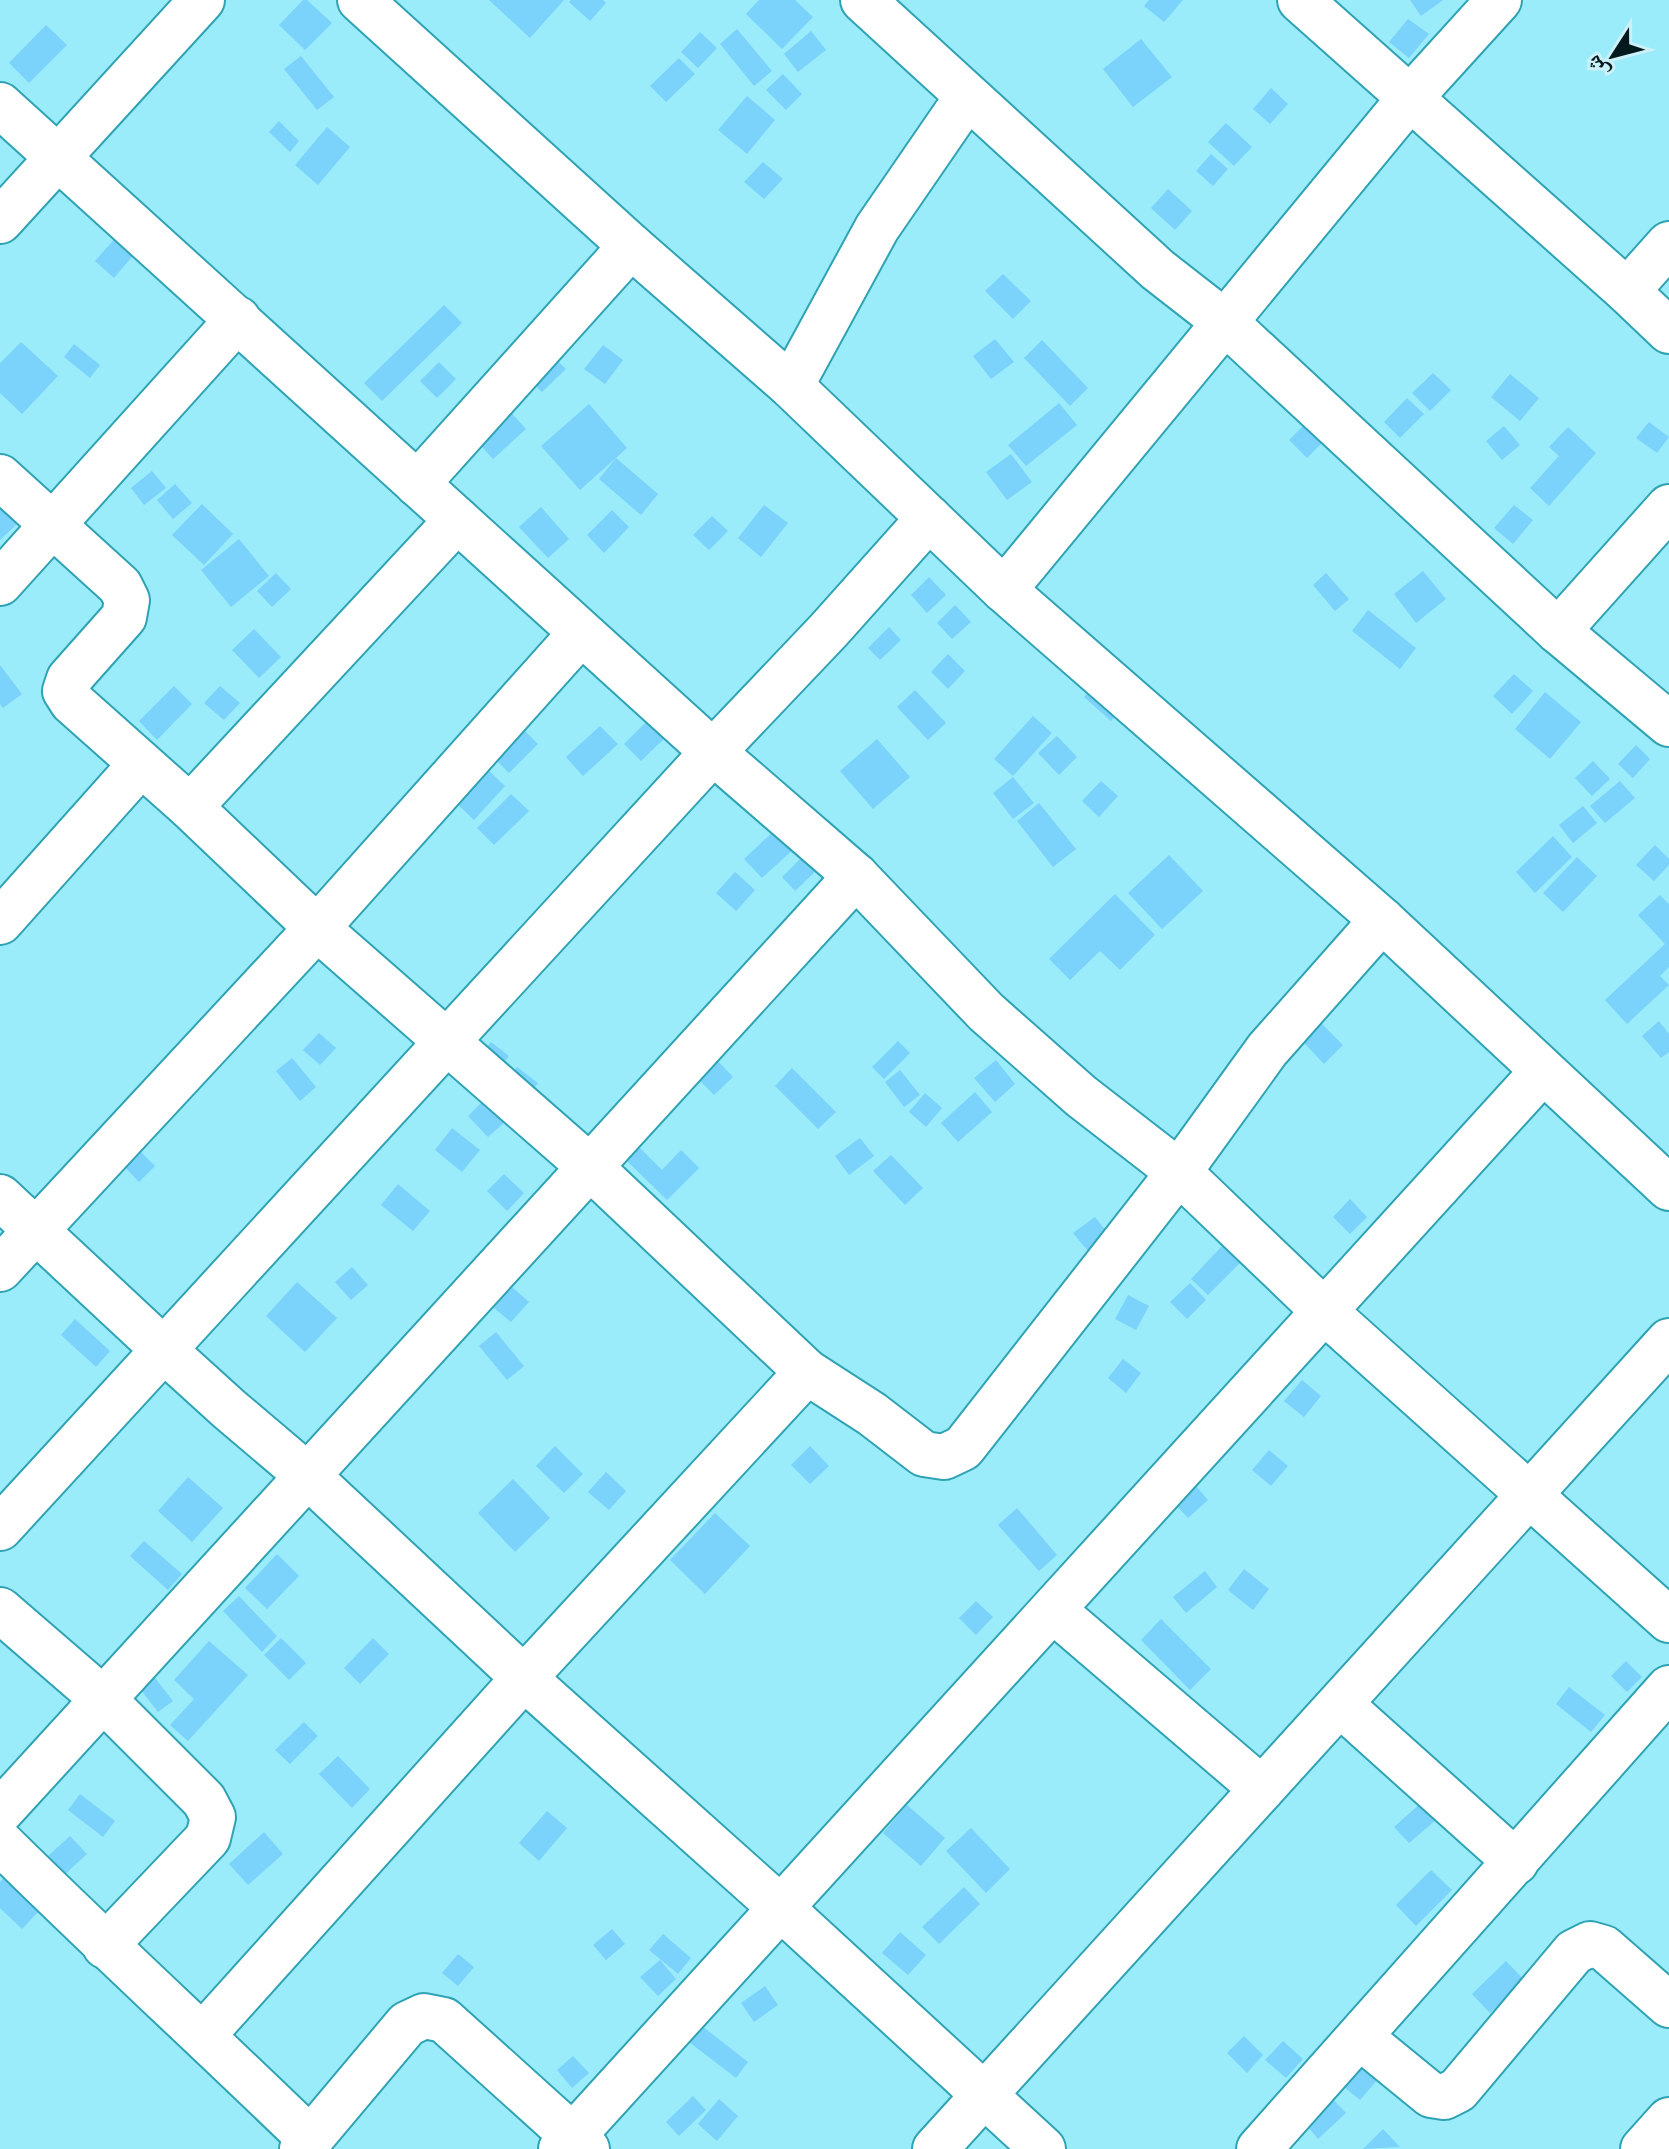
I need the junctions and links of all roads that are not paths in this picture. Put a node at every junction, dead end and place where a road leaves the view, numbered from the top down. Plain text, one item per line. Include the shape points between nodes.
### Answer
1 (202, 0) edge
2 (1300, 0) edge
3 (1499, 0) edge
4 (367, 2) edge
5 (871, 2) edge
6 (967, 97) junction
7 (1409, 99) junction
8 (0, 105) edge
9 (58, 158) junction
10 (0, 221) edge
11 (1669, 244) edge
12 (631, 246) junction
13 (1627, 291) junction
14 (238, 319) junction
15 (1226, 323) junction
16 (1669, 331) edge
17 (791, 386) junction
18 (0, 477) edge
19 (417, 484) junction
20 (1669, 507) edge
21 (929, 518) junction
22 (457, 520) junction
23 (52, 525) junction
24 (0, 583) edge
25 (1004, 590) junction
26 (1558, 631) junction
27 (581, 633) junction
28 (1669, 724) edge
29 (713, 752) junction
30 (141, 764) junction
31 (190, 807) junction
32 (856, 876) junction
33 (1382, 920) junction
34 (0, 922) edge
35 (317, 928) junction
36 (447, 1043) junction
37 (1543, 1071) junction
38 (590, 1167) junction
39 (1179, 1172) junction
40 (1669, 1188) edge
41 (0, 1197) edge
42 (36, 1230) junction
43 (0, 1269) edge
44 (1323, 1310) junction
45 (1669, 1341) edge
46 (164, 1350) junction
47 (807, 1372) junction
48 (308, 1476) junction
49 (1530, 1494) junction
50 (0, 1528) edge
51 (0, 1610) edge
52 (1053, 1610) junction
53 (1669, 1620) edge
54 (524, 1678) junction
55 (1669, 1688) edge
56 (103, 1699) junction
57 (1340, 1704) junction
58 (1262, 1789) junction
59 (0, 1812) edge
60 (0, 1842) edge
61 (1516, 1862) junction
62 (782, 1909) junction
63 (105, 1946) junction
64 (1669, 2005) edge
65 (203, 2035) junction
66 (1360, 2037) junction
67 (983, 2096) junction
68 (1669, 2120) edge
69 (306, 2144) edge
70 (573, 2145) edge
71 (935, 2149) edge
72 (1043, 2149) edge
73 (1259, 2149) edge
74 (1643, 2149) edge

1 - 9 street
2 - 7 street
3 - 7 street
4 - 12 street
5 - 6 street
6 - 15 street via 1158,270
6 - 17 street via 877,228
7 - 13 street
7 - 15 street
8 - 9 street
9 - 10 street
9 - 14 street
11 - 13 street
12 - 17 street
12 - 19 street
13 - 16 street
14 - 19 street
14 - 23 street
15 - 25 street
15 - 26 street
17 - 21 street
18 - 23 street
19 - 22 street
20 - 26 street
21 - 25 street
21 - 29 street
22 - 27 street
22 - 31 street
23 - 24 street
23 - 30 street via 120,586 127,600 124,617 69,679 65,691
25 - 33 street
26 - 28 street
27 - 29 street
27 - 35 street
29 - 32 street
29 - 36 street
30 - 31 street
30 - 34 street
31 - 35 street
32 - 38 street
32 - 39 street via 986,1012 1081,1096
33 - 37 street
33 - 39 street via 1267,1050
35 - 36 street
35 - 42 street
36 - 38 street
36 - 46 street
37 - 40 street
37 - 44 street
38 - 47 street
38 - 48 street
39 - 44 street
39 - 47 street via 963,1448 944,1457 924,1454
41 - 42 street
42 - 43 street
42 - 46 street
44 - 49 street
44 - 52 street
45 - 49 street
46 - 48 street
46 - 50 street
47 - 54 street
48 - 54 street
48 - 56 street
49 - 53 street
49 - 57 street
51 - 56 street
52 - 58 street
52 - 62 street
54 - 62 street
54 - 65 street
55 - 61 street
56 - 59 street
56 - 63 street via 204,1800 213,1817 208,1838
57 - 58 street
57 - 61 street
58 - 67 street
60 - 63 street
61 - 66 street
62 - 67 street
62 - 70 street
63 - 65 street
64 - 66 street via 1604,1948 1590,1944 1574,1952 1458,2090 1444,2097 1431,2095
65 - 69 street
66 - 73 street
67 - 71 street
67 - 72 street
68 - 74 street
69 - 70 street via 407,2024 424,2016 444,2020

